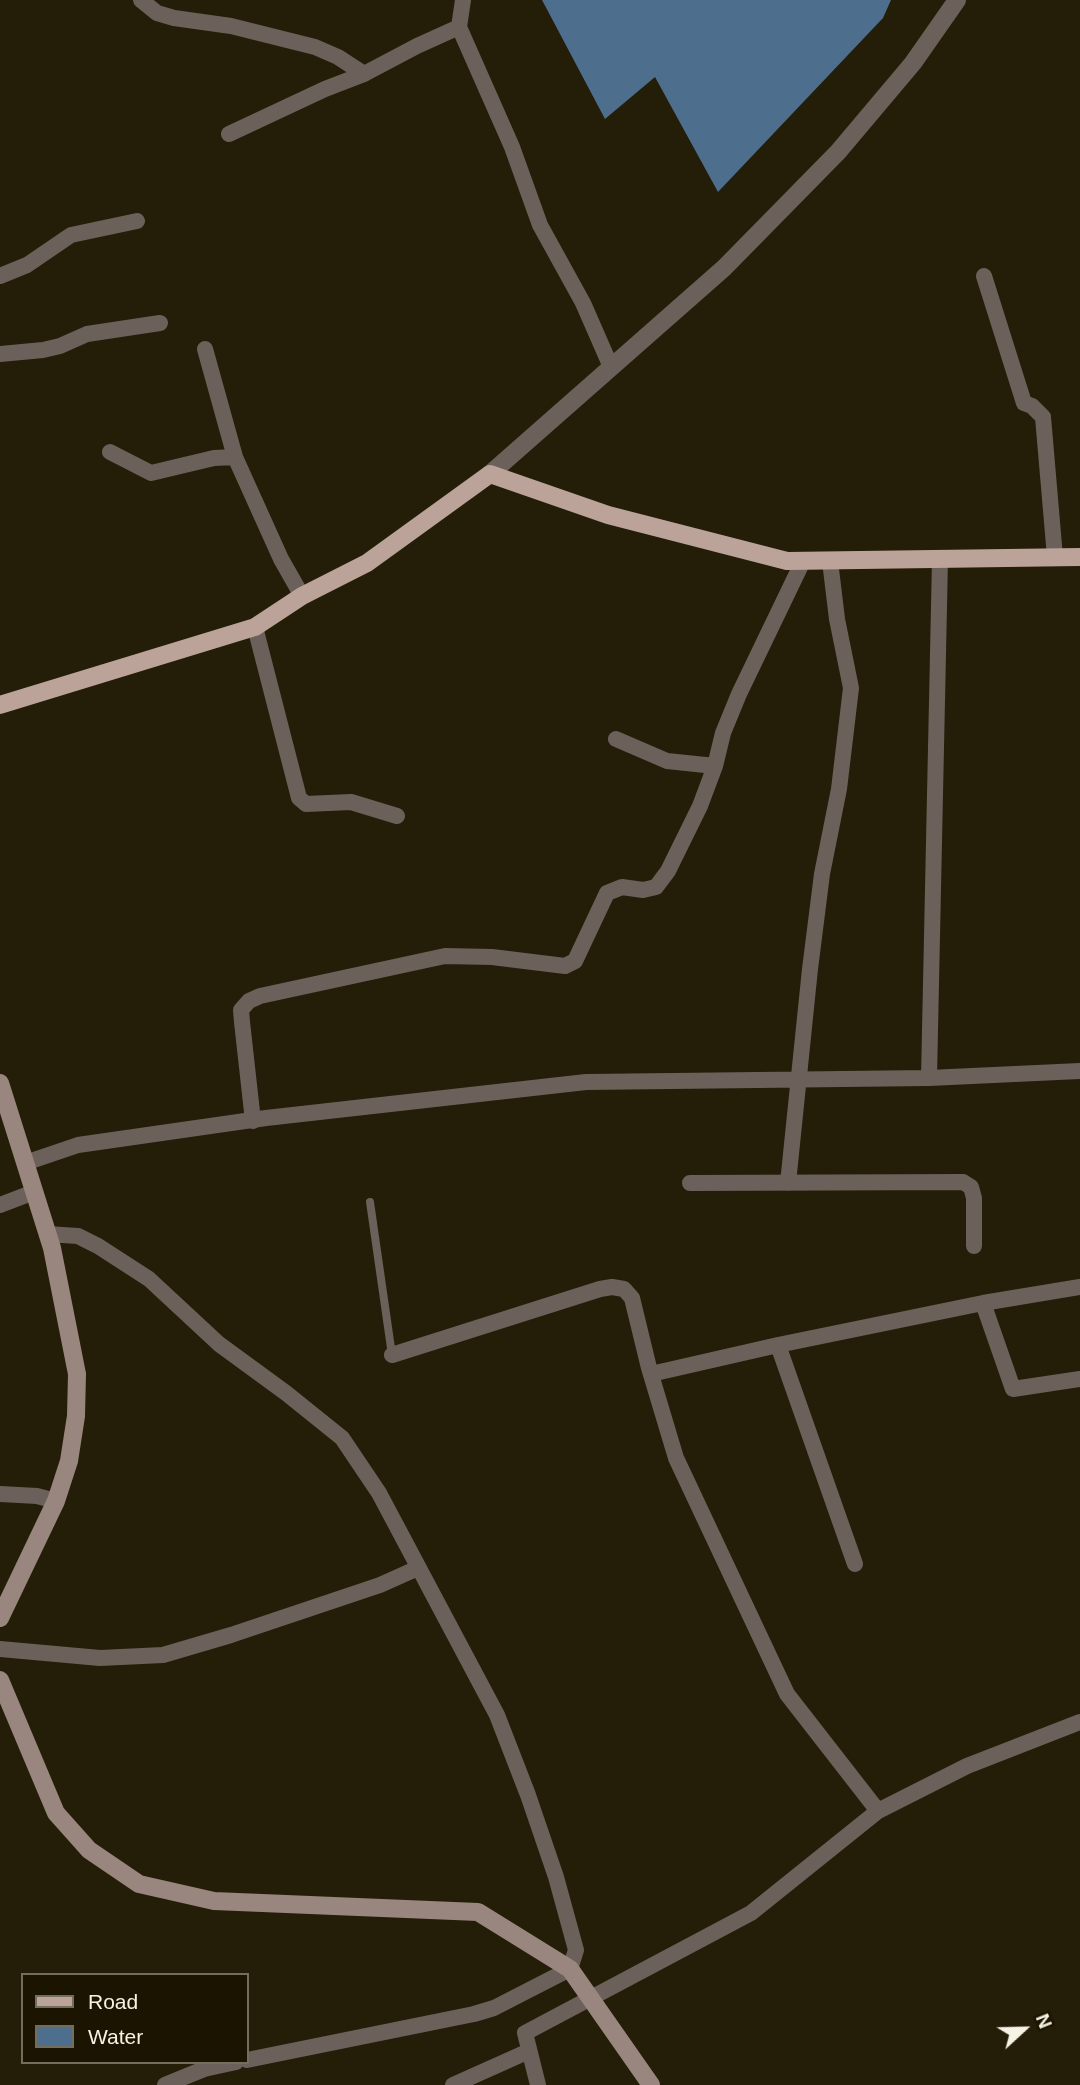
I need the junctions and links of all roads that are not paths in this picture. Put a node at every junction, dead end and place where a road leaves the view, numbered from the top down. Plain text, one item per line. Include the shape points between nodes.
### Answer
1 (141, 0) edge
2 (463, 0) edge
3 (957, 0) edge
4 (459, 27) junction
5 (364, 74) junction
6 (229, 134) dead end
7 (137, 221) dead end
8 (0, 276) edge
9 (984, 276) dead end
10 (160, 323) dead end
11 (205, 349) dead end
12 (0, 354) edge
13 (611, 367) junction
14 (110, 452) dead end
15 (235, 457) junction
16 (489, 474) junction
17 (1080, 557) edge
18 (1055, 558) junction
19 (940, 559) junction
20 (803, 561) junction
21 (830, 561) junction
22 (302, 596) junction
23 (255, 627) junction
24 (0, 705) edge
25 (616, 739) dead end
26 (715, 766) junction
27 (397, 816) dead end
28 (1080, 1071) edge
29 (929, 1078) junction
30 (798, 1081) junction
31 (0, 1083) edge
32 (253, 1121) junction
33 (25, 1163) junction
34 (788, 1183) junction
35 (690, 1184) dead end
36 (34, 1192) junction
37 (370, 1202) dead end
38 (0, 1205) edge
39 (47, 1234) junction
40 (974, 1246) dead end
41 (1080, 1287) edge
42 (983, 1303) junction
43 (778, 1345) junction
44 (392, 1355) joint
45 (651, 1374) junction
46 (1080, 1379) edge
47 (0, 1494) edge
48 (56, 1501) junction
49 (855, 1564) dead end
50 (418, 1569) junction
51 (0, 1618) edge
52 (0, 1649) edge
53 (0, 1680) edge
54 (1080, 1722) edge
55 (878, 1811) junction
56 (570, 1969) junction
57 (591, 1999) junction
58 (529, 2051) junction
59 (248, 2060) edge
60 (227, 2064) edge
61 (165, 2085) edge
62 (453, 2085) edge
63 (538, 2085) edge
64 (652, 2085) edge

1 - 5 street via 157,13 174,18 231,26 315,47
2 - 4 street
3 - 13 street via 913,63 838,152 724,268
4 - 5 street
4 - 13 street via 512,147 540,225 583,303
5 - 6 street
7 - 8 street via 71,235 27,265
9 - 18 street via 1024,403 1042,417
10 - 12 street via 87,334 43,350
11 - 15 street
13 - 16 street
14 - 15 street via 150,473
15 - 22 street
16 - 20 main road via 608,515 787,561
16 - 22 main road via 367,563
17 - 18 main road
18 - 19 main road
19 - 21 main road
19 - 29 street
20 - 21 main road
20 - 26 street via 739,694
21 - 30 street via 851,688 839,789 822,874
22 - 23 main road
23 - 24 main road
23 - 27 street via 299,798 306,804 351,802
25 - 26 street via 667,761
26 - 32 street via 668,871 656,887 622,887 607,893 575,961 565,966 445,956 260,996 250,1002 242,1010 242,1021
28 - 29 street
29 - 30 street
30 - 32 street via 586,1082
30 - 34 street
31 - 33 main road
32 - 33 street via 78,1144
33 - 36 main road
34 - 35 street
34 - 40 street via 963,1182 971,1187 974,1198
36 - 38 street
36 - 39 main road
37 - 44 lane
39 - 48 main road via 77,1374 69,1461
39 - 50 street via 78,1236 149,1279 219,1344 342,1438 379,1493
41 - 42 street
42 - 43 street
42 - 46 street via 1013,1389
43 - 45 street
43 - 49 street
44 - 45 street via 612,1287 624,1289 632,1298
45 - 55 street via 676,1458 787,1694
47 - 48 street
48 - 51 main road
50 - 52 street via 163,1655 100,1658
50 - 56 street via 497,1715 528,1795 576,1950
53 - 56 main road via 56,1813 89,1850 139,1884 214,1901 478,1912
54 - 55 street via 967,1766
55 - 57 street via 751,1913
56 - 57 main road
56 - 59 street via 474,2014
57 - 58 street via 525,2033
57 - 64 main road
58 - 62 street
58 - 63 street
60 - 61 street

